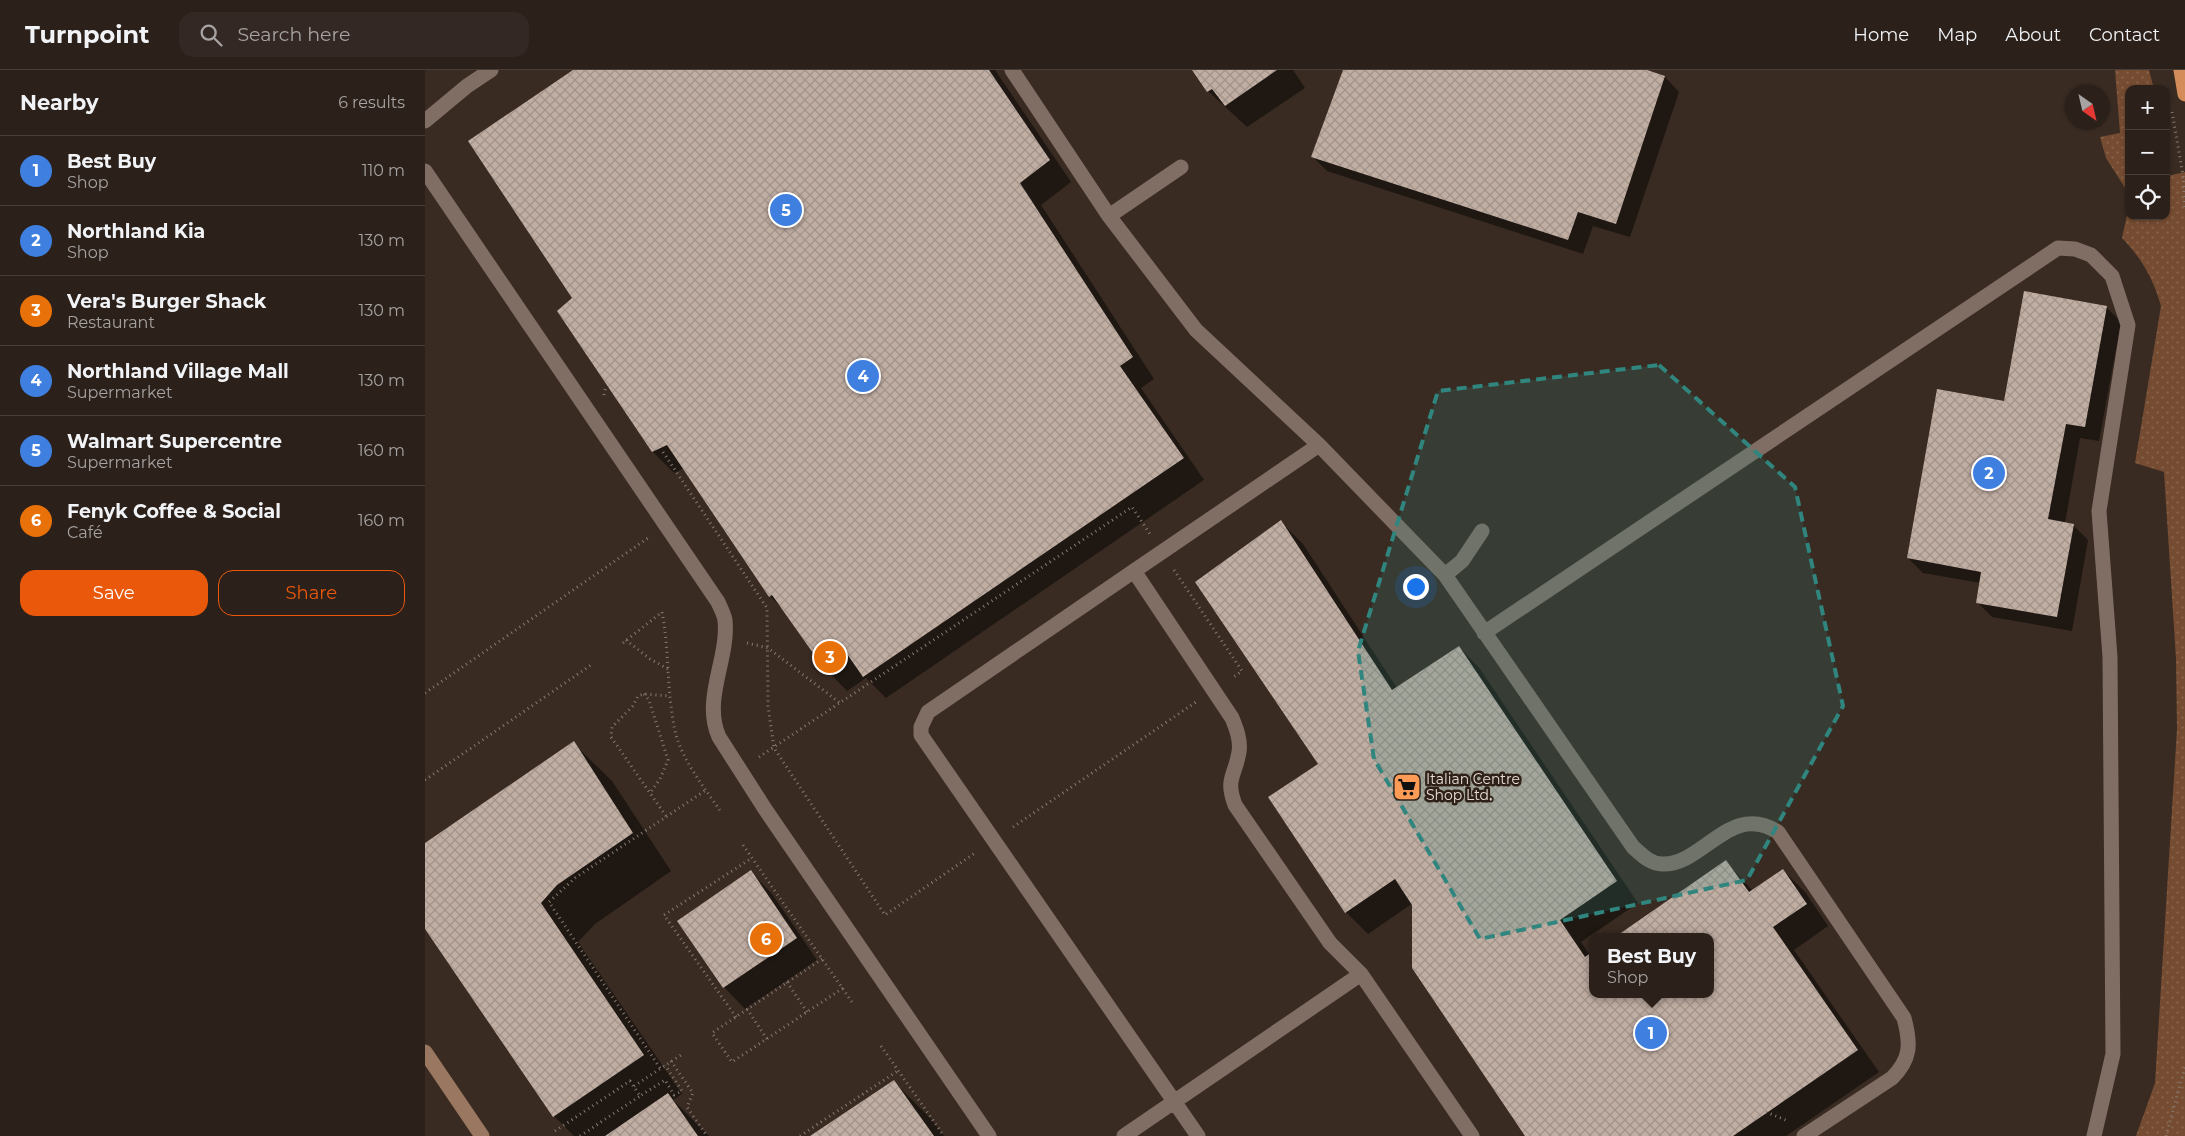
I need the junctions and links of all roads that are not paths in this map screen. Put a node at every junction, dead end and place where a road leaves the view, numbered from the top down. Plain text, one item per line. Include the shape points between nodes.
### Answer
1 (491, 70) edge
2 (1012, 70) edge
3 (2181, 70) edge
4 (2185, 94) edge
5 (425, 120) edge
6 (1181, 167) dead end
7 (425, 171) edge
8 (1109, 216) junction
9 (1319, 445) junction
10 (1482, 532) dead end
11 (1134, 571) junction
12 (1445, 575) junction
13 (1484, 633) junction
14 (1361, 974) junction
15 (425, 1052) edge
16 (1174, 1101) junction
17 (482, 1136) edge
18 (989, 1136) edge
19 (1124, 1136) edge
20 (1198, 1136) edge
21 (1472, 1136) edge
22 (1804, 1136) edge
23 (2094, 1136) edge

1 - 5 lane
2 - 8 lane
3 - 4 highway
6 - 8 lane
7 - 18 lane via 718,602 725,619 713,707 719,737
8 - 9 lane via 1196,330
9 - 11 lane
9 - 12 lane
10 - 12 lane via 1462,561
11 - 14 lane via 1232,718 1240,751 1229,789 1235,805 1329,943
11 - 16 lane via 928,712 921,735
12 - 13 lane
13 - 22 lane via 1633,847 1646,859 1661,864 1676,863 1745,824 1768,825 1778,832 1904,1018 1908,1050 1903,1066 1892,1078
13 - 23 lane via 2058,248 2075,249 2091,255 2112,276 2129,325 2099,511 2110,657 2113,1054
14 - 16 lane
14 - 21 lane
15 - 17 street
16 - 19 lane
16 - 20 lane

